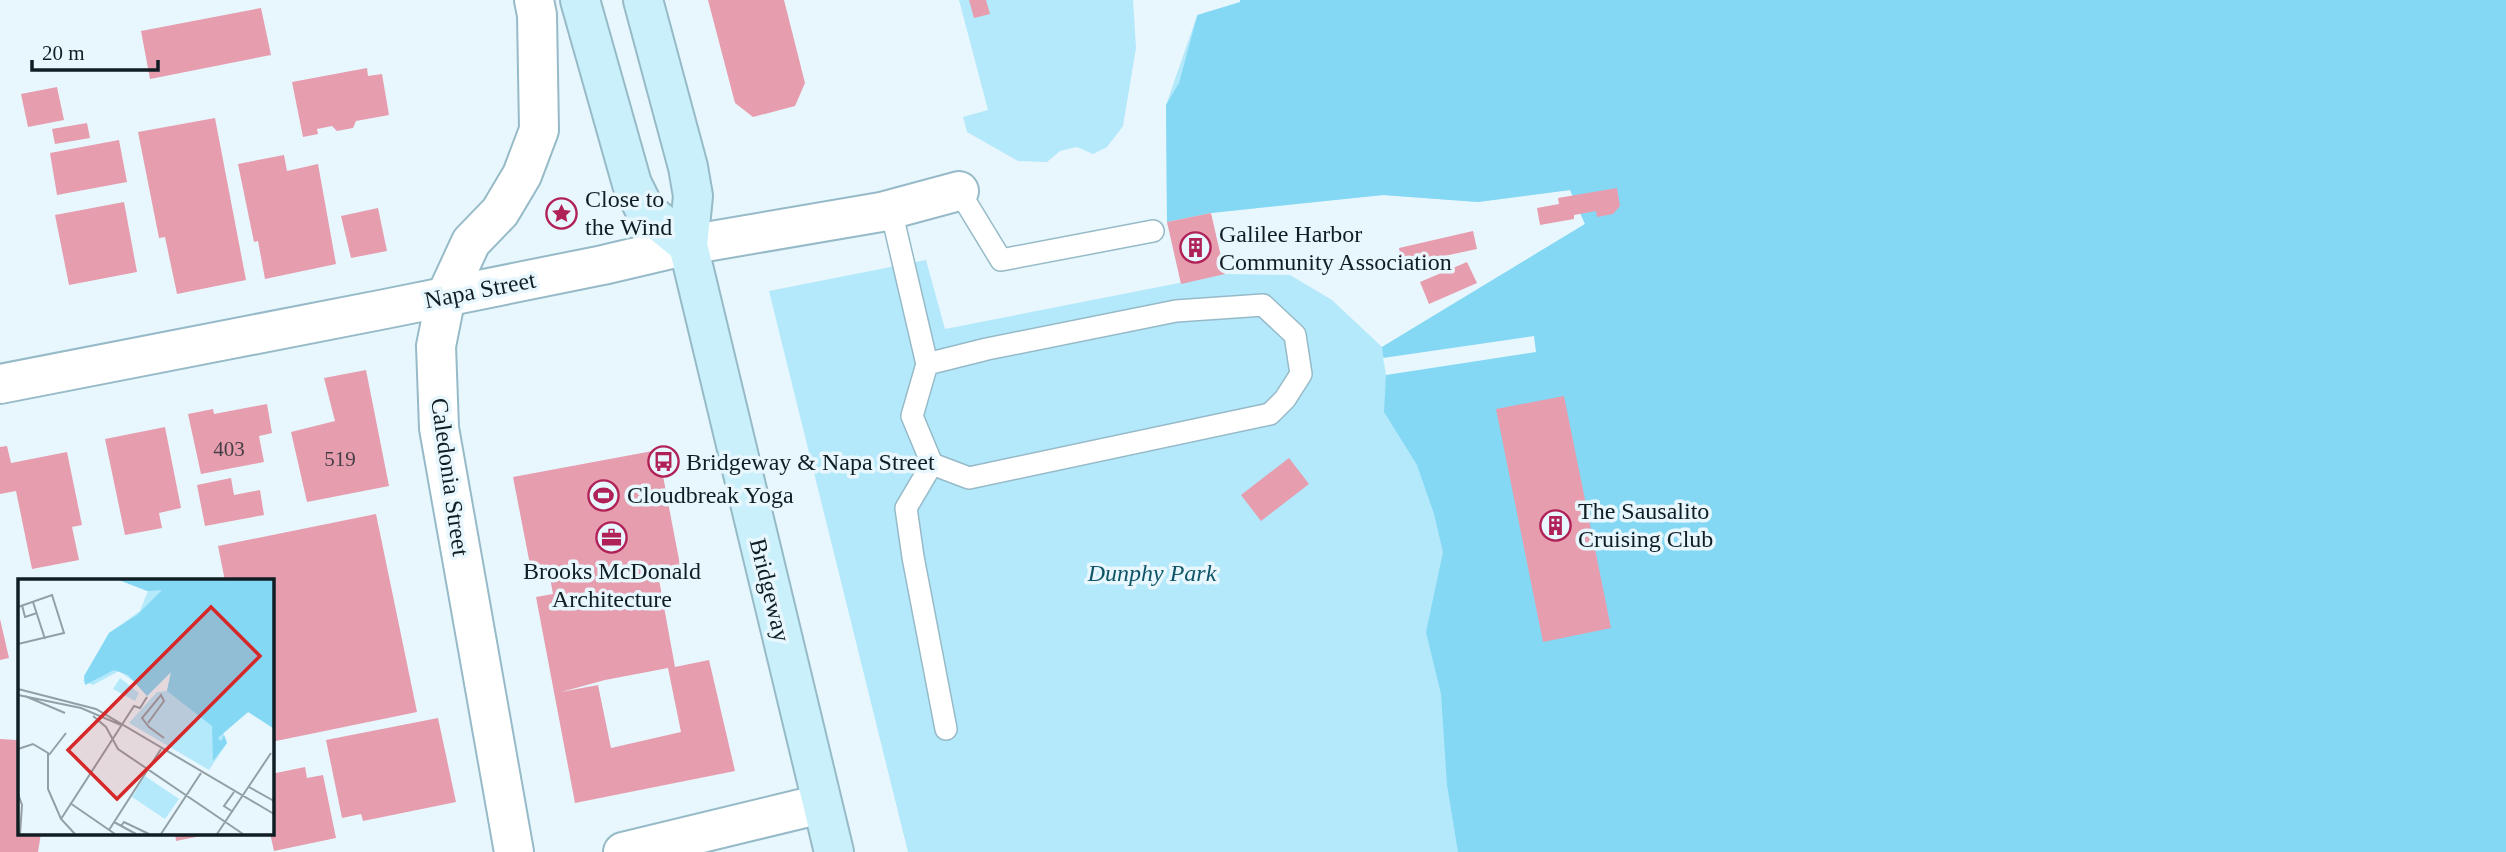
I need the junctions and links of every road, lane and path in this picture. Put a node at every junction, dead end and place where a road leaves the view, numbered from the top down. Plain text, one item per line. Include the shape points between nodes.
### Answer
1 (534, 0) edge
2 (580, 0) edge
3 (643, 0) edge
4 (959, 191) joint
5 (891, 210) junction
6 (1153, 231) dead end
7 (688, 245) junction
8 (446, 296) junction
9 (926, 364) junction
10 (0, 384) edge
11 (932, 464) junction
12 (946, 729) dead end
13 (821, 804) junction
14 (514, 852) edge
15 (623, 852) edge
16 (834, 852) edge

1 - 8 street, Caledonia Street via 539,130 522,175 500,212 471,242
2 - 7 main road via 632,184 645,210
3 - 7 main road, Bridgeway via 688,167 693,196
4 - 5 street, Napa Street
4 - 6 lane via 1001,260
5 - 7 street, Napa Street
5 - 9 lane
7 - 8 street, Napa Street
7 - 13 main road, Bridgeway
8 - 10 street, Napa Street
8 - 14 street, Caledonia Street via 436,346 439,428
9 - 11 lane via 912,416
9 - 11 lane via 1177,311 1263,305 1295,335 1301,374 1270,414 969,478
11 - 12 lane via 906,508
13 - 15 street
13 - 16 main road, Bridgeway

